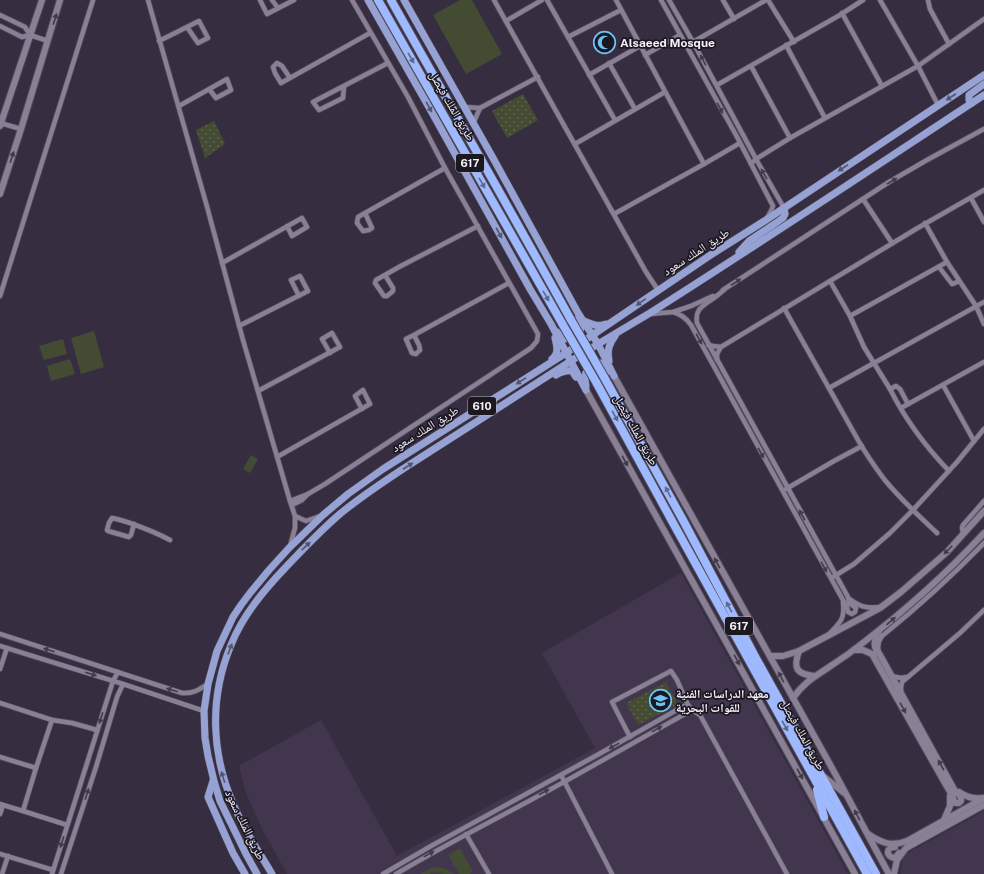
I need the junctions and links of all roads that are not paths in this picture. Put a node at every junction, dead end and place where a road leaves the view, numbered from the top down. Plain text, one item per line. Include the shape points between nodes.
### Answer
1 (42, 0) edge
2 (60, 0) edge
3 (93, 0) edge
4 (148, 0) edge
5 (260, 0) edge
6 (272, 0) edge
7 (294, 0) edge
8 (352, 0) edge
9 (368, 0) edge
10 (377, 0) edge
11 (391, 0) edge
12 (404, 0) edge
13 (494, 0) edge
14 (542, 0) edge
15 (547, 0) edge
16 (616, 0) edge
17 (661, 0) edge
18 (669, 0) edge
19 (723, 0) edge
20 (767, 0) edge
21 (863, 0) edge
22 (880, 0) edge
23 (928, 0) edge
24 (278, 8) junction
25 (621, 10) junction
26 (842, 14) junction
27 (0, 15) edge
28 (734, 19) junction
29 (984, 19) edge
30 (506, 21) junction
31 (0, 26) edge
32 (187, 27) junction
33 (370, 32) junction
34 (30, 35) junction
35 (680, 35) junction
36 (568, 37) junction
37 (48, 41) junction
38 (160, 41) junction
39 (693, 42) junction
40 (794, 42) junction
41 (949, 44) junction
42 (786, 45) junction
43 (640, 46) junction
44 (645, 55) junction
45 (402, 59) junction
46 (388, 63) junction
47 (610, 63) junction
48 (751, 66) junction
49 (918, 66) junction
50 (590, 75) junction
51 (984, 75) edge
52 (538, 77) junction
53 (290, 78) dead end
54 (984, 84) edge
55 (717, 85) junction
56 (344, 86) junction
57 (882, 86) junction
58 (209, 89) junction
59 (665, 92) junction
60 (984, 95) edge
61 (972, 103) junction
62 (938, 105) junction
63 (179, 106) junction
64 (464, 107) junction
65 (480, 108) junction
66 (635, 109) junction
67 (825, 118) junction
68 (615, 120) junction
69 (0, 124) edge
70 (473, 124) junction
71 (21, 129) junction
72 (984, 129) edge
73 (790, 138) junction
74 (740, 143) junction
75 (574, 144) junction
76 (756, 159) junction
77 (704, 164) junction
78 (751, 164) junction
79 (444, 168) junction
80 (984, 190) edge
81 (0, 194) edge
82 (971, 198) junction
83 (863, 199) junction
84 (784, 208) junction
85 (365, 213) dead end
86 (614, 214) junction
87 (766, 220) junction
88 (984, 222) edge
89 (925, 223) junction
90 (287, 226) junction
91 (478, 226) junction
92 (892, 243) junction
93 (222, 262) junction
94 (947, 262) junction
95 (720, 267) junction
96 (939, 267) junction
97 (385, 275) junction
98 (830, 281) junction
99 (959, 281) junction
100 (509, 283) junction
101 (658, 290) junction
102 (724, 290) junction
103 (0, 296) edge
104 (299, 296) dead end
105 (984, 302) edge
106 (976, 306) junction
107 (784, 308) junction
108 (673, 312) junction
109 (578, 313) junction
110 (648, 314) junction
111 (850, 316) junction
112 (584, 321) junction
113 (614, 321) junction
114 (551, 324) junction
115 (984, 324) edge
116 (239, 326) junction
117 (619, 331) junction
118 (414, 335) dead end
119 (593, 335) junction
120 (598, 344) junction
121 (708, 345) junction
122 (721, 347) junction
123 (330, 353) dead end
124 (566, 353) junction
125 (717, 360) junction
126 (570, 361) junction
127 (984, 362) edge
128 (874, 363) junction
129 (537, 372) junction
130 (614, 376) junction
131 (541, 381) junction
132 (943, 385) junction
133 (829, 388) junction
134 (890, 388) junction
135 (586, 390) junction
136 (258, 392) junction
137 (908, 404) junction
138 (900, 408) junction
139 (362, 409) dead end
140 (984, 429) edge
141 (974, 441) junction
142 (862, 446) junction
143 (277, 457) junction
144 (949, 471) junction
145 (787, 488) junction
146 (783, 491) junction
147 (984, 501) edge
148 (291, 502) junction
149 (913, 510) junction
150 (984, 511) edge
151 (323, 515) junction
152 (296, 516) junction
153 (134, 524) junction
154 (984, 533) edge
155 (937, 534) dead end
156 (963, 534) junction
157 (170, 540) dead end
158 (984, 543) edge
159 (290, 548) junction
160 (836, 576) junction
161 (831, 579) junction
162 (848, 597) junction
163 (843, 600) junction
164 (881, 607) junction
165 (984, 610) edge
166 (879, 631) junction
167 (0, 634) edge
168 (826, 637) junction
169 (0, 646) edge
170 (7, 648) junction
171 (854, 650) junction
172 (799, 651) junction
173 (880, 655) junction
174 (770, 656) junction
175 (0, 669) edge
176 (118, 672) junction
177 (814, 676) junction
178 (891, 676) junction
179 (908, 676) junction
180 (113, 681) junction
181 (122, 684) junction
182 (208, 684) junction
183 (901, 694) junction
184 (793, 698) junction
185 (0, 703) edge
186 (688, 705) junction
187 (692, 710) junction
188 (204, 712) junction
189 (52, 720) junction
190 (97, 730) junction
191 (630, 736) junction
192 (0, 757) edge
193 (36, 768) junction
194 (819, 772) junction
195 (561, 775) junction
196 (214, 781) junction
197 (815, 781) junction
198 (564, 782) junction
199 (949, 784) junction
200 (847, 795) junction
201 (984, 798) edge
202 (1, 804) edge
203 (984, 805) edge
204 (23, 811) junction
205 (0, 814) edge
206 (824, 816) junction
207 (944, 821) junction
208 (67, 825) junction
209 (466, 834) junction
210 (866, 834) junction
211 (909, 843) junction
212 (0, 854) edge
213 (8, 856) junction
214 (52, 872) edge
215 (2, 874) edge
216 (61, 874) edge
217 (245, 874) edge
218 (257, 874) edge
219 (272, 874) edge
220 (383, 874) edge
221 (396, 874) edge
222 (489, 874) edge
223 (612, 874) edge
224 (788, 874) edge
225 (855, 874) edge
226 (867, 874) edge
227 (876, 874) edge
228 (889, 874) edge
229 (894, 874) edge

1 - 34 main road
37 -> 2 main road
3 - 103 street
4 - 38 street
5 - 24 street via 267,14
6 - 24 street
7 - 24 street
8 - 33 street
9 - 45 main road
10 - 45 main road
10 -> 197 highway, طريق الملك فيصل / 617, bridge via 596,382
194 -> 11 highway, طريق الملك فيصل / 617, bridge via 670,496
12 - 64 main road
13 - 30 street
14 - 30 street
15 - 36 street
16 - 25 street
17 - 35 street
18 - 39 street
19 - 28 street
20 - 28 street
20 - 40 street
21 - 26 street
22 - 49 street
23 - 41 street via 930,9
25 - 36 street
25 - 43 street
26 - 40 street
26 - 57 street
27 - 34 street via 25,27
28 - 39 street
29 - 41 street
30 - 52 street
31 - 34 street via 22,37
32 - 32 street via 199,21 208,38 198,43
32 - 38 street
33 - 46 street
33 - 53 street
34 - 37 street
34 - 69 main road
35 - 44 street
35 -> 74 street
36 - 50 street
37 - 71 main road
38 - 63 street
55 -> 39 street
40 - 42 street
41 - 49 street
42 - 48 street
42 - 67 street
43 - 44 street
43 - 47 street
44 - 59 street
45 -> 114 main road
46 - 56 street
46 - 79 street
47 - 50 street
47 - 66 street
48 - 55 street
48 - 73 street
49 - 57 street
49 - 62 street
50 - 68 street
51 -> 62 main road, طريق الملك سعود / 610
52 - 65 street
52 - 75 street
54 - 61 main road via 968,95
55 - 76 street
56 - 56 street via 313,102 319,110 344,98
57 - 67 street
58 - 58 street via 227,79 231,90 216,98
58 - 63 street
59 - 66 street
59 - 77 street
60 - 61 main road, طريق الملك سعود / 610
61 - 95 main road, طريق الملك سعود / 610
62 -> 84 main road, طريق الملك سعود / 610
63 - 93 street
64 - 65 street
64 - 70 main road
65 - 70 street
66 - 68 street
67 - 73 street
68 - 75 street
69 - 71 street
70 - 109 main road
81 -> 71 main road
83 -> 72 street
73 - 76 street
74 - 77 street
74 - 78 street
75 - 86 street
76 - 78 street
84 -> 76 street
77 - 86 street
78 - 87 street via 773,206
79 - 85 street
79 - 91 street
80 - 82 street
82 - 88 street
82 - 89 street
83 - 92 street
102 -> 83 street
84 - 87 main road, طريق الملك سعود / 610
84 - 95 main road via 783,218 749,241 742,250
86 - 101 street
87 - 101 main road, طريق الملك سعود / 610
89 - 92 street
89 - 94 street
90 - 90 street via 302,218 307,227 292,236
90 - 93 street
91 - 97 street
91 - 100 street
92 - 98 street
93 - 116 street
94 - 96 street
94 - 99 street
95 - 110 main road, طريق الملك سعود / 610
96 - 99 street via 952,284
96 - 111 street
97 - 97 street via 375,283 384,296 387,296 393,288
98 - 107 street
98 - 111 street
99 - 106 street
100 - 118 street
100 - 148 street via 538,334 537,341 474,386 325,484
101 -> 113 main road, طريق الملك سعود / 610
102 - 108 street
102 - 121 street via 703,305 697,313 697,323
104 - 116 street
105 - 106 street
106 - 115 street
106 - 128 street
107 - 122 street
107 - 133 street
108 - 110 street
108 -> 146 street via 685,318 691,325
109 - 112 main road
109 - 114 main road via 582,325 580,330 568,338 561,337
110 - 117 main road, طريق الملك سعود / 610
111 - 128 street
112 - 113 main road via 600,326
112 - 119 main road
113 - 119 main road, طريق الملك سعود / 610
114 - 124 main road
114 - 129 main road via 557,354
116 - 136 street
117 - 120 main road, طريق الملك سعود / 610
117 - 130 main road via 610,342 608,353
119 - 120 main road
119 - 124 main road, طريق الملك سعود / 610
120 - 126 main road, طريق الملك سعود / 610
120 - 130 main road
121 - 122 street
121 - 125 street
122 - 125 street
123 - 136 street
124 - 126 main road
124 - 129 main road, طريق الملك سعود / 610
125 - 145 street
126 - 131 main road, طريق الملك سعود / 610
126 - 135 main road
127 - 132 street
128 - 133 street
128 - 134 street
129 -> 151 main road, طريق الملك سعود / 610 via 383,469
130 - 135 main road via 600,363 586,371
174 -> 130 main road
131 - 135 main road via 563,372 572,372
219 -> 131 main road, طريق الملك سعود / 610 via 234,806 222,774 216,747 215,710 218,688 231,645 241,626 254,604 272,582 341,513 386,480
132 - 137 street
132 - 141 street
133 - 142 street
134 - 137 street via 896,386 900,389
134 - 138 street
135 -> 206 main road
136 - 143 street
137 - 138 street
138 - 144 street via 921,439
139 - 143 street
140 - 141 street
141 - 144 street
142 - 145 street
142 - 149 street via 885,480
143 - 148 street
144 - 149 street
145 - 146 street
160 -> 145 street
146 -> 161 street
147 - 156 street via 963,525
148 - 152 street
149 - 155 street
149 - 160 street via 854,564
150 - 156 main road
151 - 152 street via 306,521
151 - 159 main road, طريق الملك سعود / 610
152 - 159 street
153 - 153 street via 112,518 107,530 129,537
153 - 157 street
166 -> 154 main road via 927,590
156 -> 164 main road via 947,552
158 - 173 street via 946,581 882,636 878,648
159 - 182 main road, طريق الملك سعود / 610 via 268,570 233,617 218,651
160 - 161 street
160 - 162 street
161 - 163 street
162 - 163 street
162 - 163 street via 849,602 856,608 854,613 848,612
162 - 164 street via 864,607
163 - 168 street via 842,619
164 - 168 main road
165 - 179 street
166 - 171 main road
166 - 173 main road via 875,647
176 -> 167 street
168 - 172 main road
169 - 170 street
170 - 175 street
170 -> 180 street
171 - 177 main road
171 -> 199 main road via 868,651 875,658
172 - 174 main road via 783,656
172 - 177 main road via 796,664 798,671
173 - 178 main road
184 -> 174 main road
176 - 180 street
182 -> 176 street via 188,694
177 - 184 main road
178 - 179 street
178 - 183 main road
179 - 183 street via 902,682
180 - 181 street
180 -> 190 street
181 - 188 street
216 -> 181 street
182 - 188 main road, طريق الملك سعود / 610
199 -> 183 main road
184 - 200 main road
185 - 189 street
186 - 187 street
186 - 191 street
186 - 191 street via 671,671 612,702
198 -> 187 street
187 - 224 street via 700,714
188 - 196 main road, طريق الملك سعود / 610 via 205,738
189 - 190 street
189 - 193 street
190 - 208 street
191 -> 195 street
192 - 193 street
193 - 204 street
194 - 200 main road
194 - 227 highway, طريق الملك فيصل / 617
195 - 198 street
195 - 220 street
196 - 217 main road via 208,797
196 - 218 main road, طريق الملك سعود / 610 via 220,801
197 - 206 highway
197 - 226 highway, طريق الملك فيصل / 617
209 -> 198 street
198 - 223 street
199 - 201 main road via 964,796
199 - 207 main road via 949,810
210 -> 200 main road
201 - 207 main road
202 - 204 street
202 - 205 street
203 - 211 main road
204 - 208 street
206 - 225 main road
207 - 211 main road
208 -> 214 street
221 -> 209 street
209 - 222 street
210 - 211 main road via 888,844
210 - 228 main road
211 - 229 main road via 897,860
212 - 213 street
213 - 214 street
213 - 215 street

